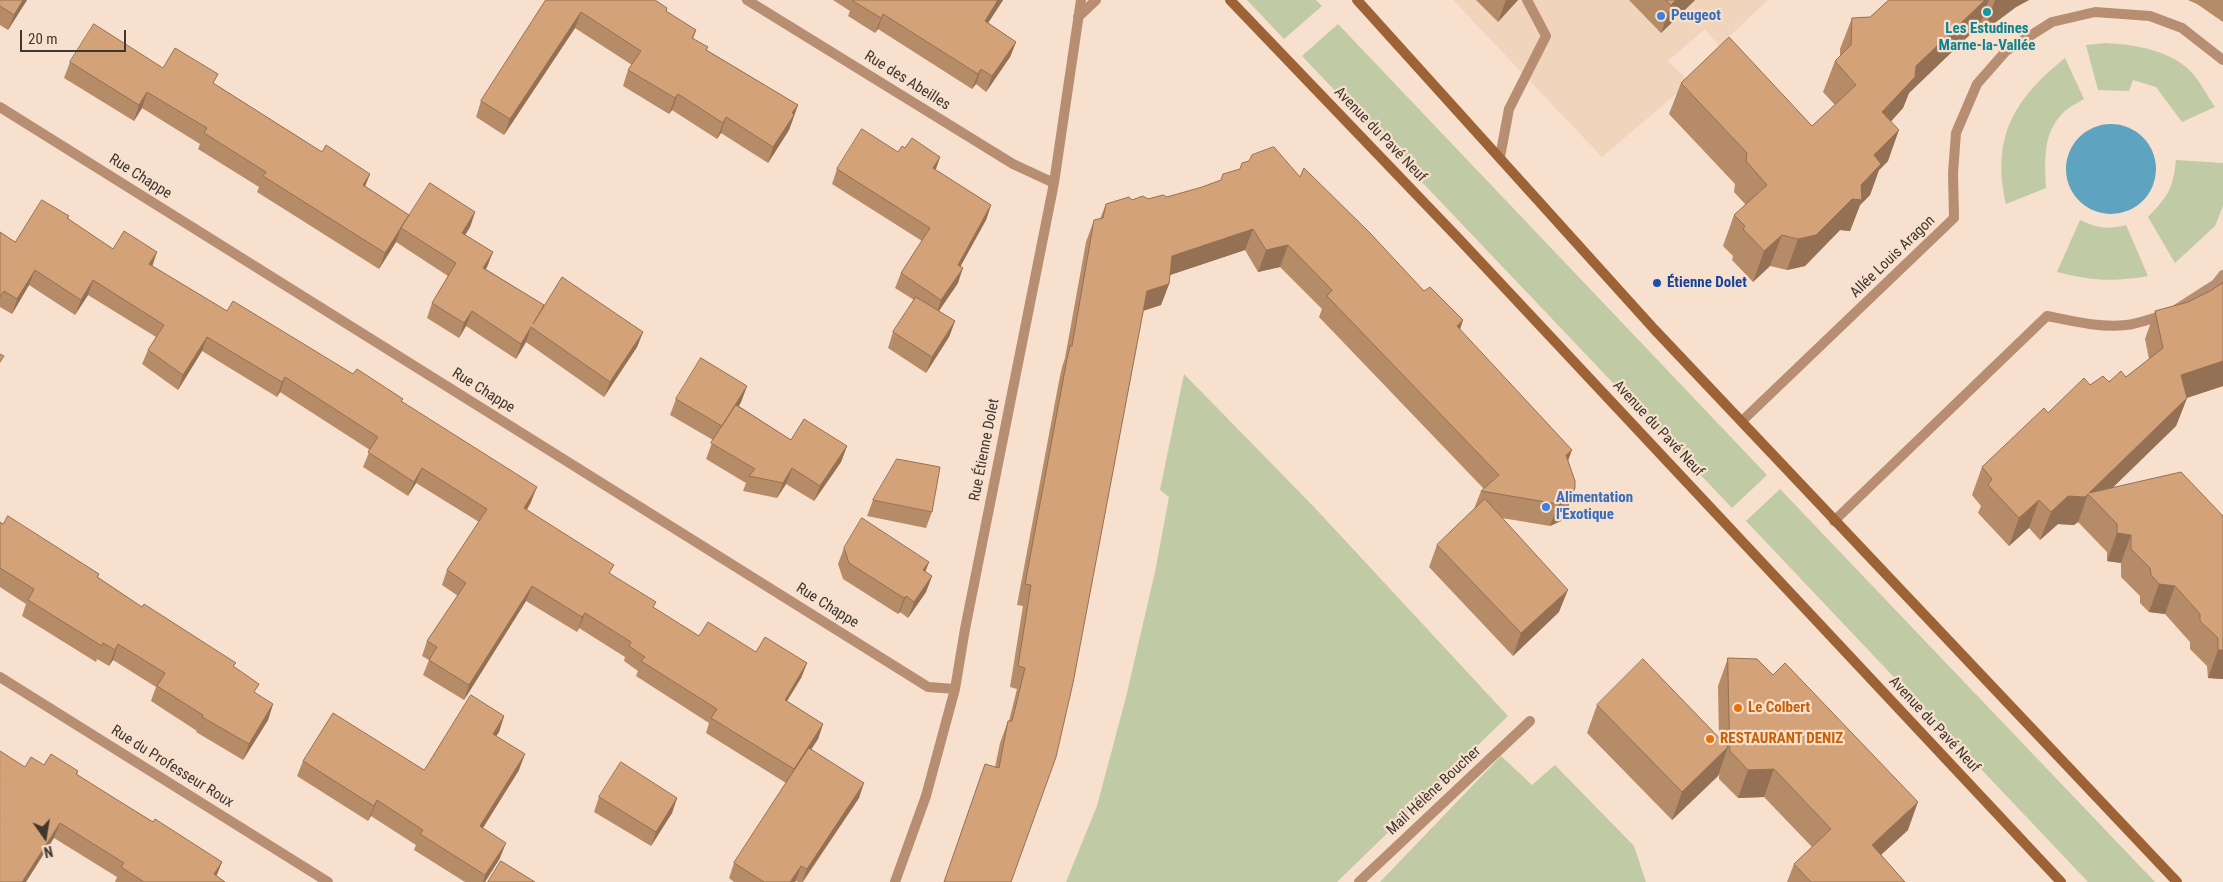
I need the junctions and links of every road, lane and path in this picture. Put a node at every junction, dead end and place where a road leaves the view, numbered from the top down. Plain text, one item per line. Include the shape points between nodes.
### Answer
1 (747, 0) edge
2 (1081, 0) edge
3 (1096, 0) edge
4 (1230, 0) edge
5 (1357, 0) edge
6 (1527, 0) edge
7 (1078, 17) junction
8 (2223, 60) edge
9 (0, 107) edge
10 (1500, 157) junction
11 (1054, 183) junction
12 (2223, 275) edge
13 (1742, 421) junction
14 (1834, 521) junction
15 (0, 677) edge
16 (955, 689) junction
17 (1530, 721) dead end
18 (328, 882) edge
19 (895, 882) edge
20 (1359, 882) edge
21 (2061, 882) edge
22 (2177, 882) edge

1 - 11 street, Rue des Abeilles via 1013,164
2 - 7 street, Rue Étienne Dolet
3 - 7 street
4 - 21 main road, Avenue du Pavé Neuf via 1466,246
5 - 10 main road
6 - 10 street via 1546,36 1509,109
7 - 11 street, Rue Étienne Dolet
8 - 13 street, Allée Louis Aragon via 2182,28 2150,16 2095,12 2052,22 2006,51 1977,84 1956,134 1954,218
9 - 16 street, Rue Chappe via 928,687
10 - 13 main road via 1654,329
11 - 16 street, Rue Étienne Dolet via 964,629
12 - 14 street via 2216,284 2169,314 2127,325 2074,322 2047,316
13 - 14 main road
14 - 22 main road
15 - 18 street, Rue du Professeur Roux
16 - 19 street, Rue Étienne Dolet via 926,796
17 - 20 street, Mail Hélène Boucher

